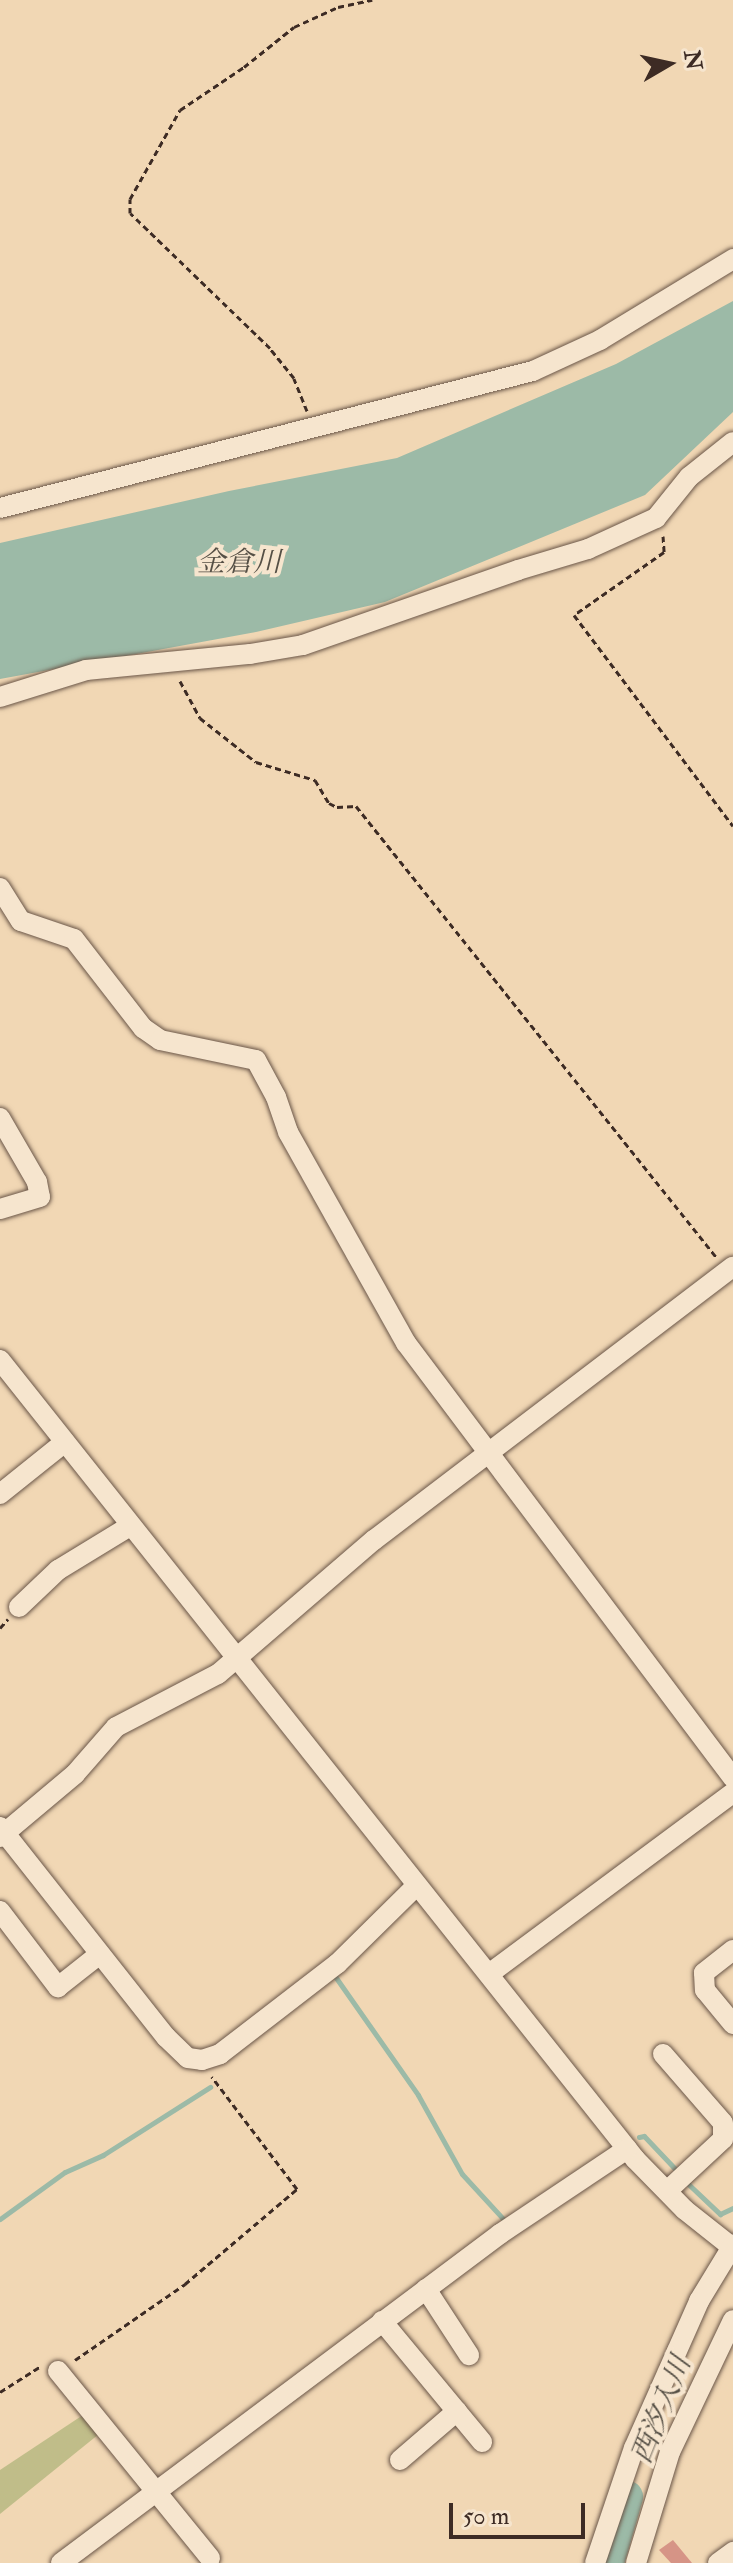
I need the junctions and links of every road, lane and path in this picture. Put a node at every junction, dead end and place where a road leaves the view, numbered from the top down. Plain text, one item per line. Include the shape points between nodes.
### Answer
1 (372, 0) edge
2 (733, 259) edge
3 (308, 431) junction
4 (733, 442) edge
5 (0, 508) edge
6 (656, 518) junction
7 (168, 660) junction
8 (0, 697) edge
9 (733, 826) edge
10 (0, 888) edge
11 (0, 1118) edge
12 (0, 1209) edge
13 (731, 1269) edge
14 (0, 1360) edge
15 (65, 1442) junction
16 (488, 1454) junction
17 (0, 1494) edge
18 (130, 1526) junction
19 (19, 1607) dead end
20 (238, 1658) junction
21 (733, 1778) edge
22 (733, 1793) edge
23 (2, 1832) edge
24 (417, 1885) junction
25 (0, 1911) edge
26 (733, 1950) edge
27 (100, 1954) junction
28 (489, 1974) junction
29 (733, 2024) edge
30 (663, 2054) dead end
31 (202, 2060) junction
32 (627, 2149) junction
33 (676, 2183) junction
34 (732, 2247) edge
35 (426, 2289) junction
36 (733, 2320) edge
37 (382, 2321) junction
38 (469, 2355) dead end
39 (58, 2371) junction
40 (0, 2392) edge
41 (457, 2411) junction
42 (482, 2442) dead end
43 (400, 2460) dead end
44 (154, 2491) junction
45 (733, 2552) edge
46 (210, 2558) dead end
47 (61, 2563) edge
48 (595, 2563) edge
49 (636, 2563) edge
50 (718, 2563) edge

1 - 3 path via 338,7 294,27 180,110 130,199 130,213 270,348 294,378 306,402
2 - 3 street via 600,340 533,371
3 - 5 street
4 - 6 street via 689,477
6 - 7 street via 588,549 303,645
6 - 9 path via 664,552 574,615
7 - 8 street via 86,670
7 - 13 path via 200,718 256,762 315,780 337,807 356,806
10 - 16 street via 21,921 74,939 143,1028 160,1040 256,1060 288,1132 406,1343
11 - 12 street via 37,1182 40,1197
13 - 16 street
14 - 15 street
15 - 17 street
15 - 18 street
16 - 20 street via 374,1540
16 - 21 street
18 - 19 street via 58,1570
18 - 20 street
20 - 23 street via 206,1681 116,1727 75,1774
20 - 24 street
22 - 28 street
23 - 27 street
24 - 28 street
24 - 31 street via 337,1964 220,2054
25 - 27 street via 58,1987
26 - 29 street via 704,1973 705,1990
27 - 31 street via 166,2037 188,2058
28 - 32 street
30 - 33 street via 723,2123 723,2139
31 - 39 path via 297,2189 185,2284
32 - 33 street
32 - 35 street
33 - 34 street
34 - 48 street via 699,2301 634,2448
35 - 37 street
35 - 38 street
36 - 49 street via 670,2452
37 - 41 street
37 - 44 street
39 - 40 path via 41,2365
39 - 44 street
41 - 42 street
41 - 43 street
44 - 46 street
44 - 47 street
45 - 50 street

